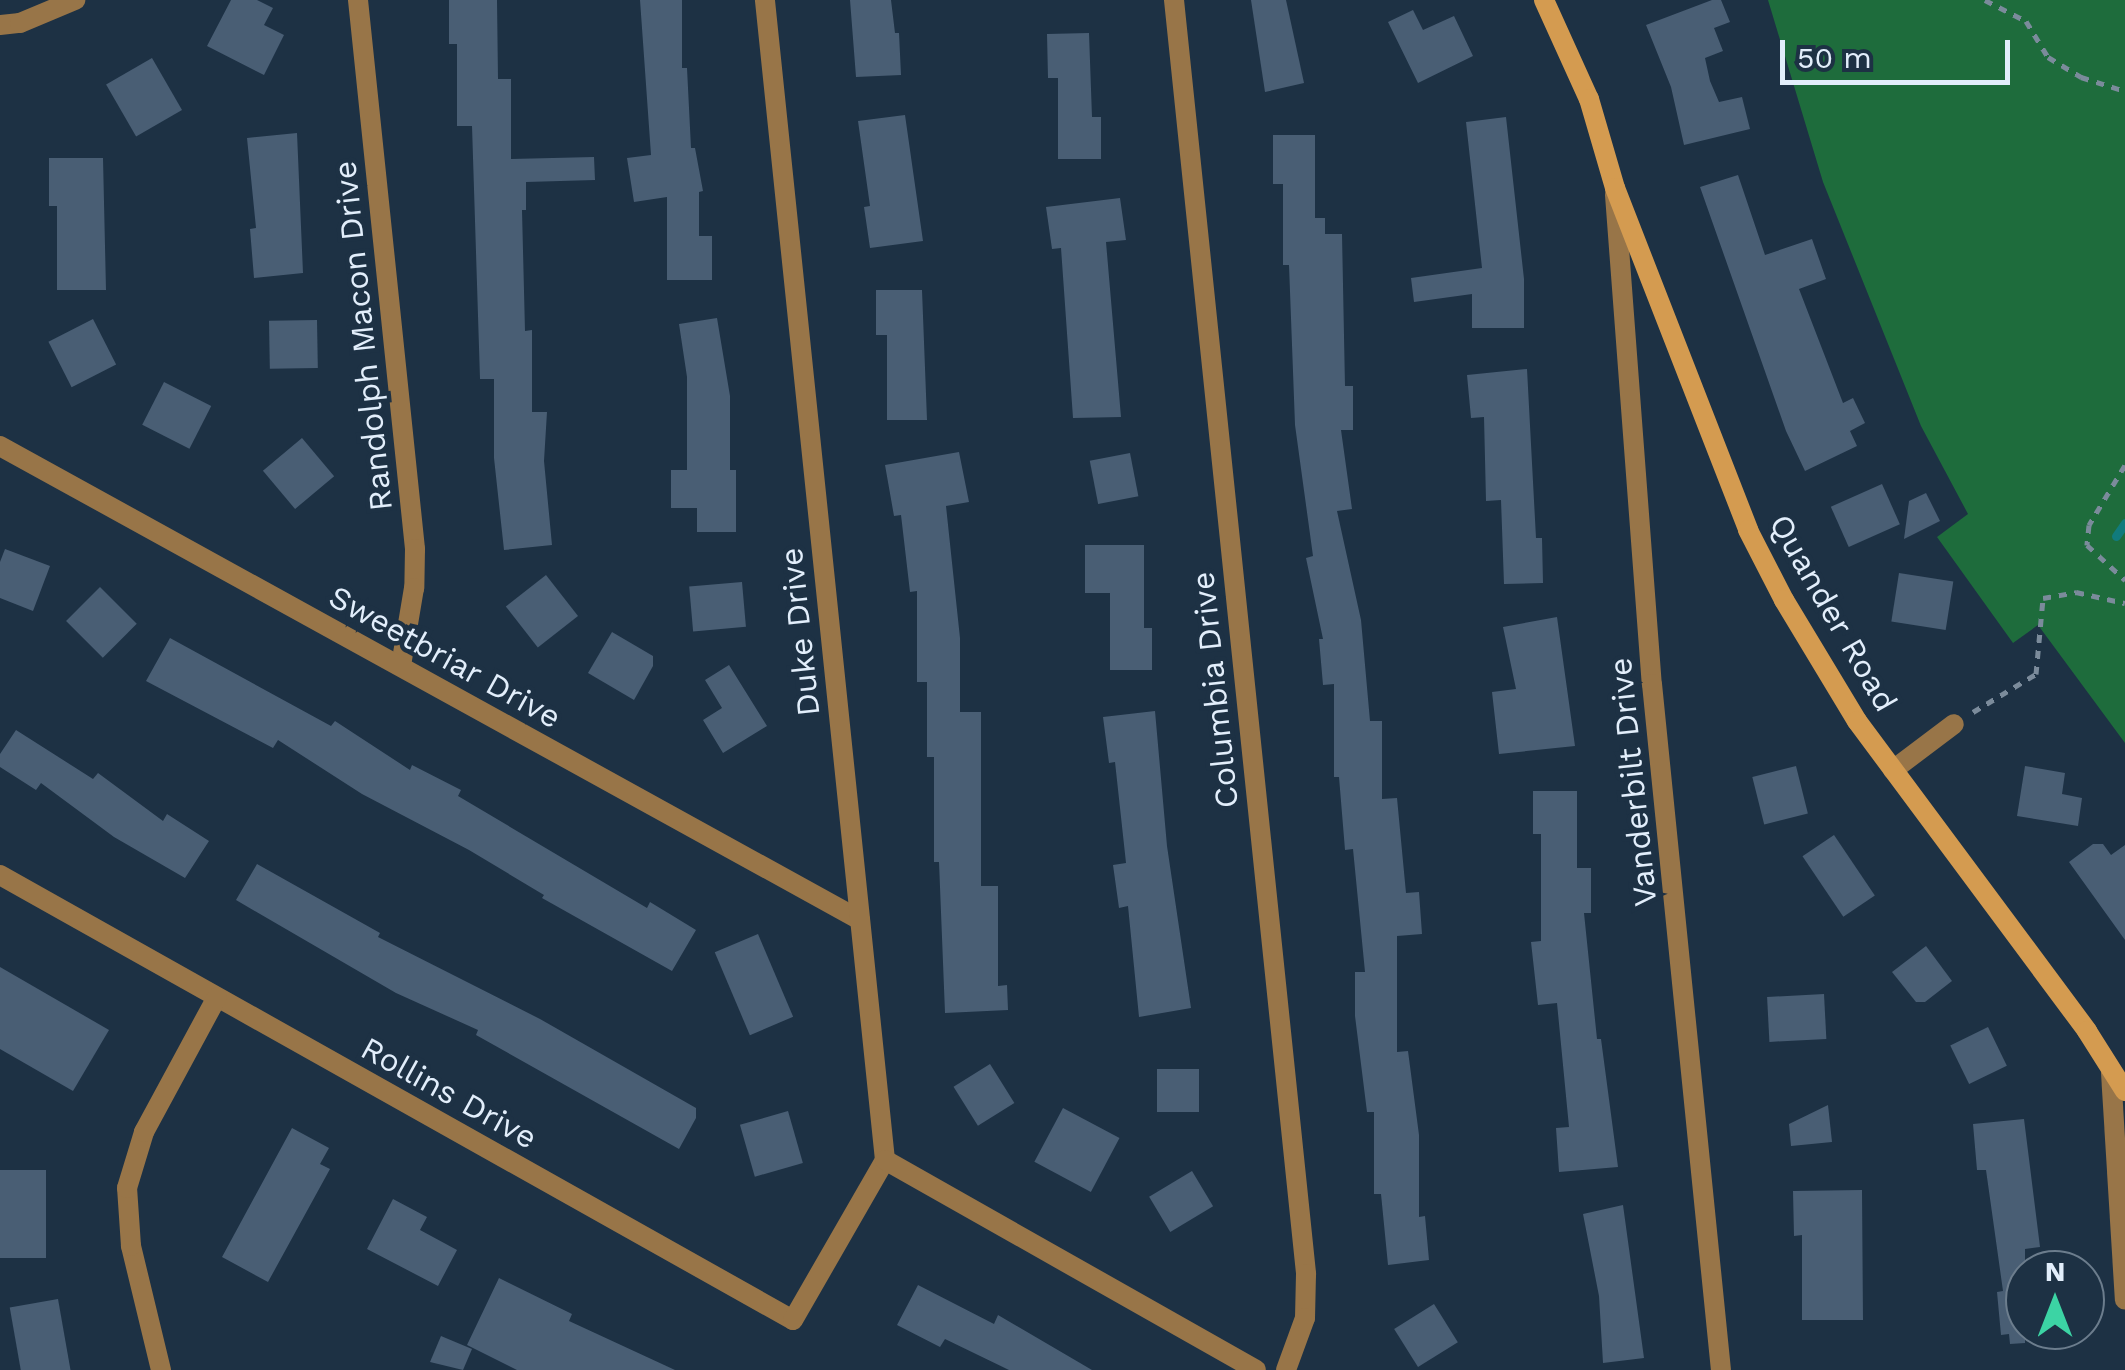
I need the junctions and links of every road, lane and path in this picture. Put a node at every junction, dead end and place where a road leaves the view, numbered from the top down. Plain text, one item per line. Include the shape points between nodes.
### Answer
1 (75, 0) edge
2 (358, 0) edge
3 (765, 0) edge
4 (1174, 0) edge
5 (1544, 0) edge
6 (1985, 0) edge
7 (0, 24) edge
8 (2125, 91) edge
9 (1615, 188) junction
10 (0, 446) edge
11 (2125, 465) edge
12 (2125, 580) edge
13 (2125, 603) edge
14 (401, 666) junction
15 (1954, 724) joint
16 (1893, 770) junction
17 (0, 875) edge
18 (860, 920) junction
19 (217, 997) junction
20 (2111, 1073) junction
21 (2125, 1091) edge
22 (885, 1160) junction
23 (2125, 1300) edge
24 (161, 1370) edge
25 (1256, 1370) edge
26 (1286, 1370) edge
27 (1721, 1370) edge

1 - 7 street via 20,23
2 - 14 street, Randolph Macon Drive via 415,550
3 - 18 street, Duke Drive
4 - 26 street, Columbia Drive via 1306,1274 1306,1318
5 - 9 street, Quander Road via 1588,99
6 - 8 path via 2026,21 2048,58
9 - 16 street, Quander Road via 1748,530 1857,721
9 - 27 street, Vanderbilt Drive via 1654,704
10 - 14 street, Sweetbriar Drive
11 - 12 path via 2089,524 2086,546
13 - 15 path via 2076,592 2043,598 2036,674
14 - 18 street, Sweetbriar Drive
15 - 16 street
16 - 20 street, Quander Road
17 - 19 street, Rollins Drive
18 - 22 street, Duke Drive
19 - 22 street, Rollins Drive via 793,1320
19 - 24 street via 144,1132 127,1188 131,1246
20 - 21 street, Quander Road
20 - 23 street
22 - 25 street

